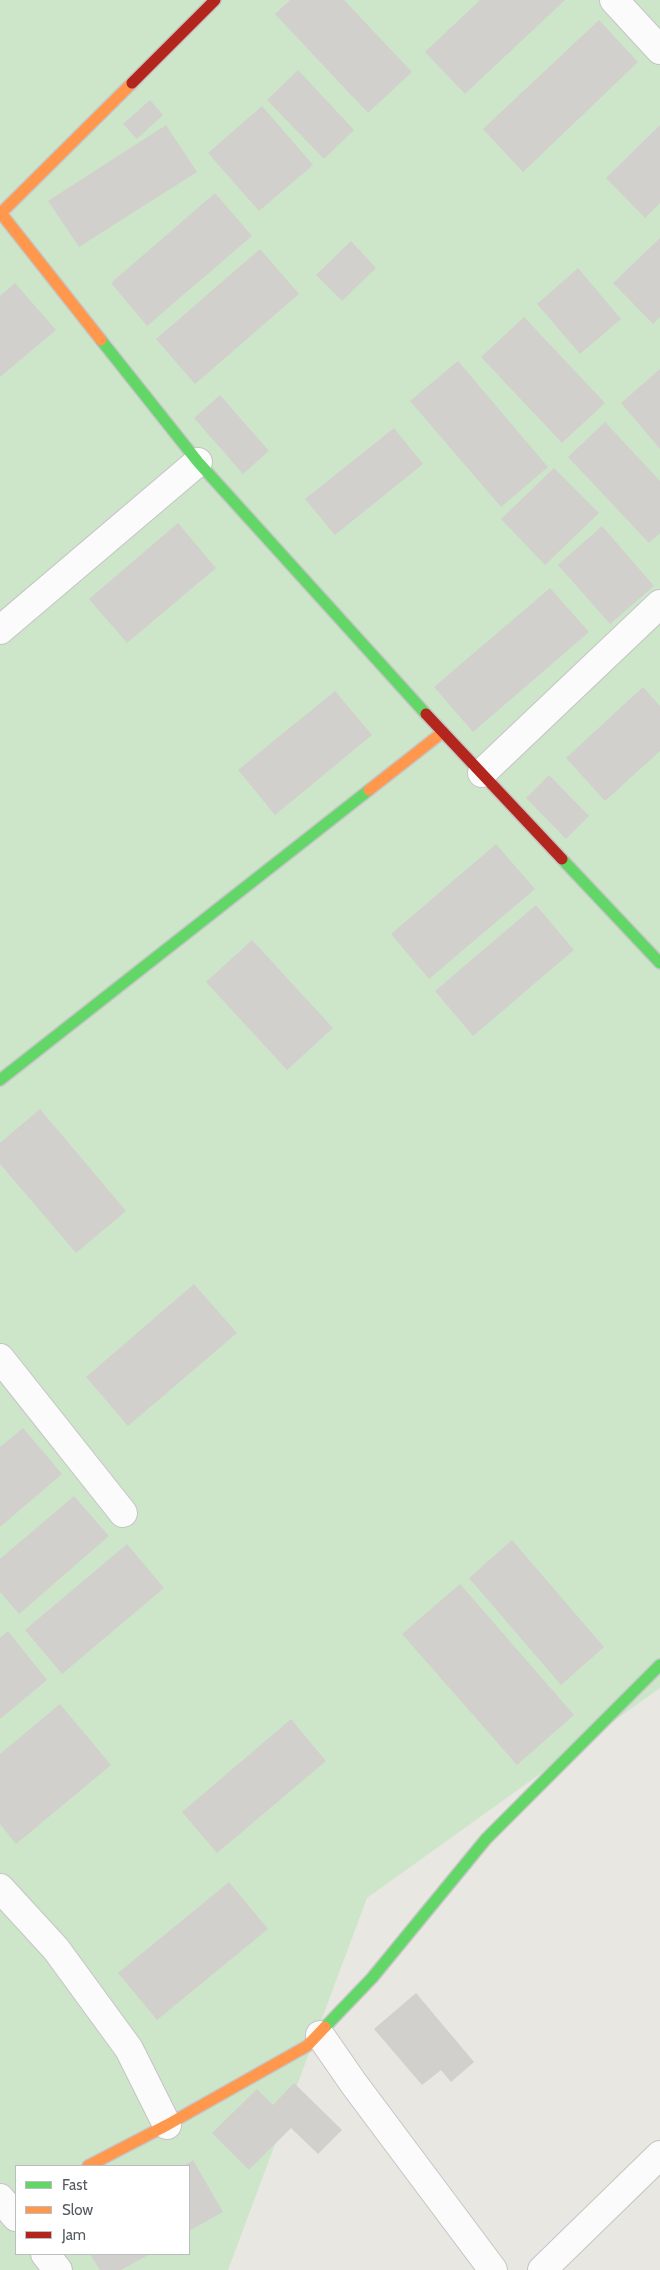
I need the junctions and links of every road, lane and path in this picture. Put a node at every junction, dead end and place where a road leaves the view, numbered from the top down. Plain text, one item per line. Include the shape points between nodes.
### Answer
1 (215, 0) edge
2 (614, 0) edge
3 (660, 50) edge
4 (0, 212) edge
5 (198, 462) junction
6 (660, 604) edge
7 (0, 630) edge
8 (443, 732) junction
9 (482, 773) junction
10 (660, 963) edge
11 (0, 1080) edge
12 (0, 1358) edge
13 (123, 1513) dead end
14 (660, 1665) edge
15 (0, 1888) edge
16 (320, 2034) junction
17 (167, 2125) junction
18 (660, 2155) edge
19 (90, 2165) edge
20 (46, 2255) edge
21 (58, 2270) edge
22 (493, 2270) edge
23 (542, 2270) edge

1 - 4 street
2 - 3 street
4 - 5 street
5 - 7 street
5 - 8 street
6 - 9 street
8 - 9 street
8 - 11 street
9 - 10 street
12 - 13 street
14 - 16 street via 486,1839 372,1978
15 - 17 street via 56,1949 129,2049
16 - 17 street via 307,2046
16 - 22 street
17 - 19 street
18 - 23 street
20 - 21 street

